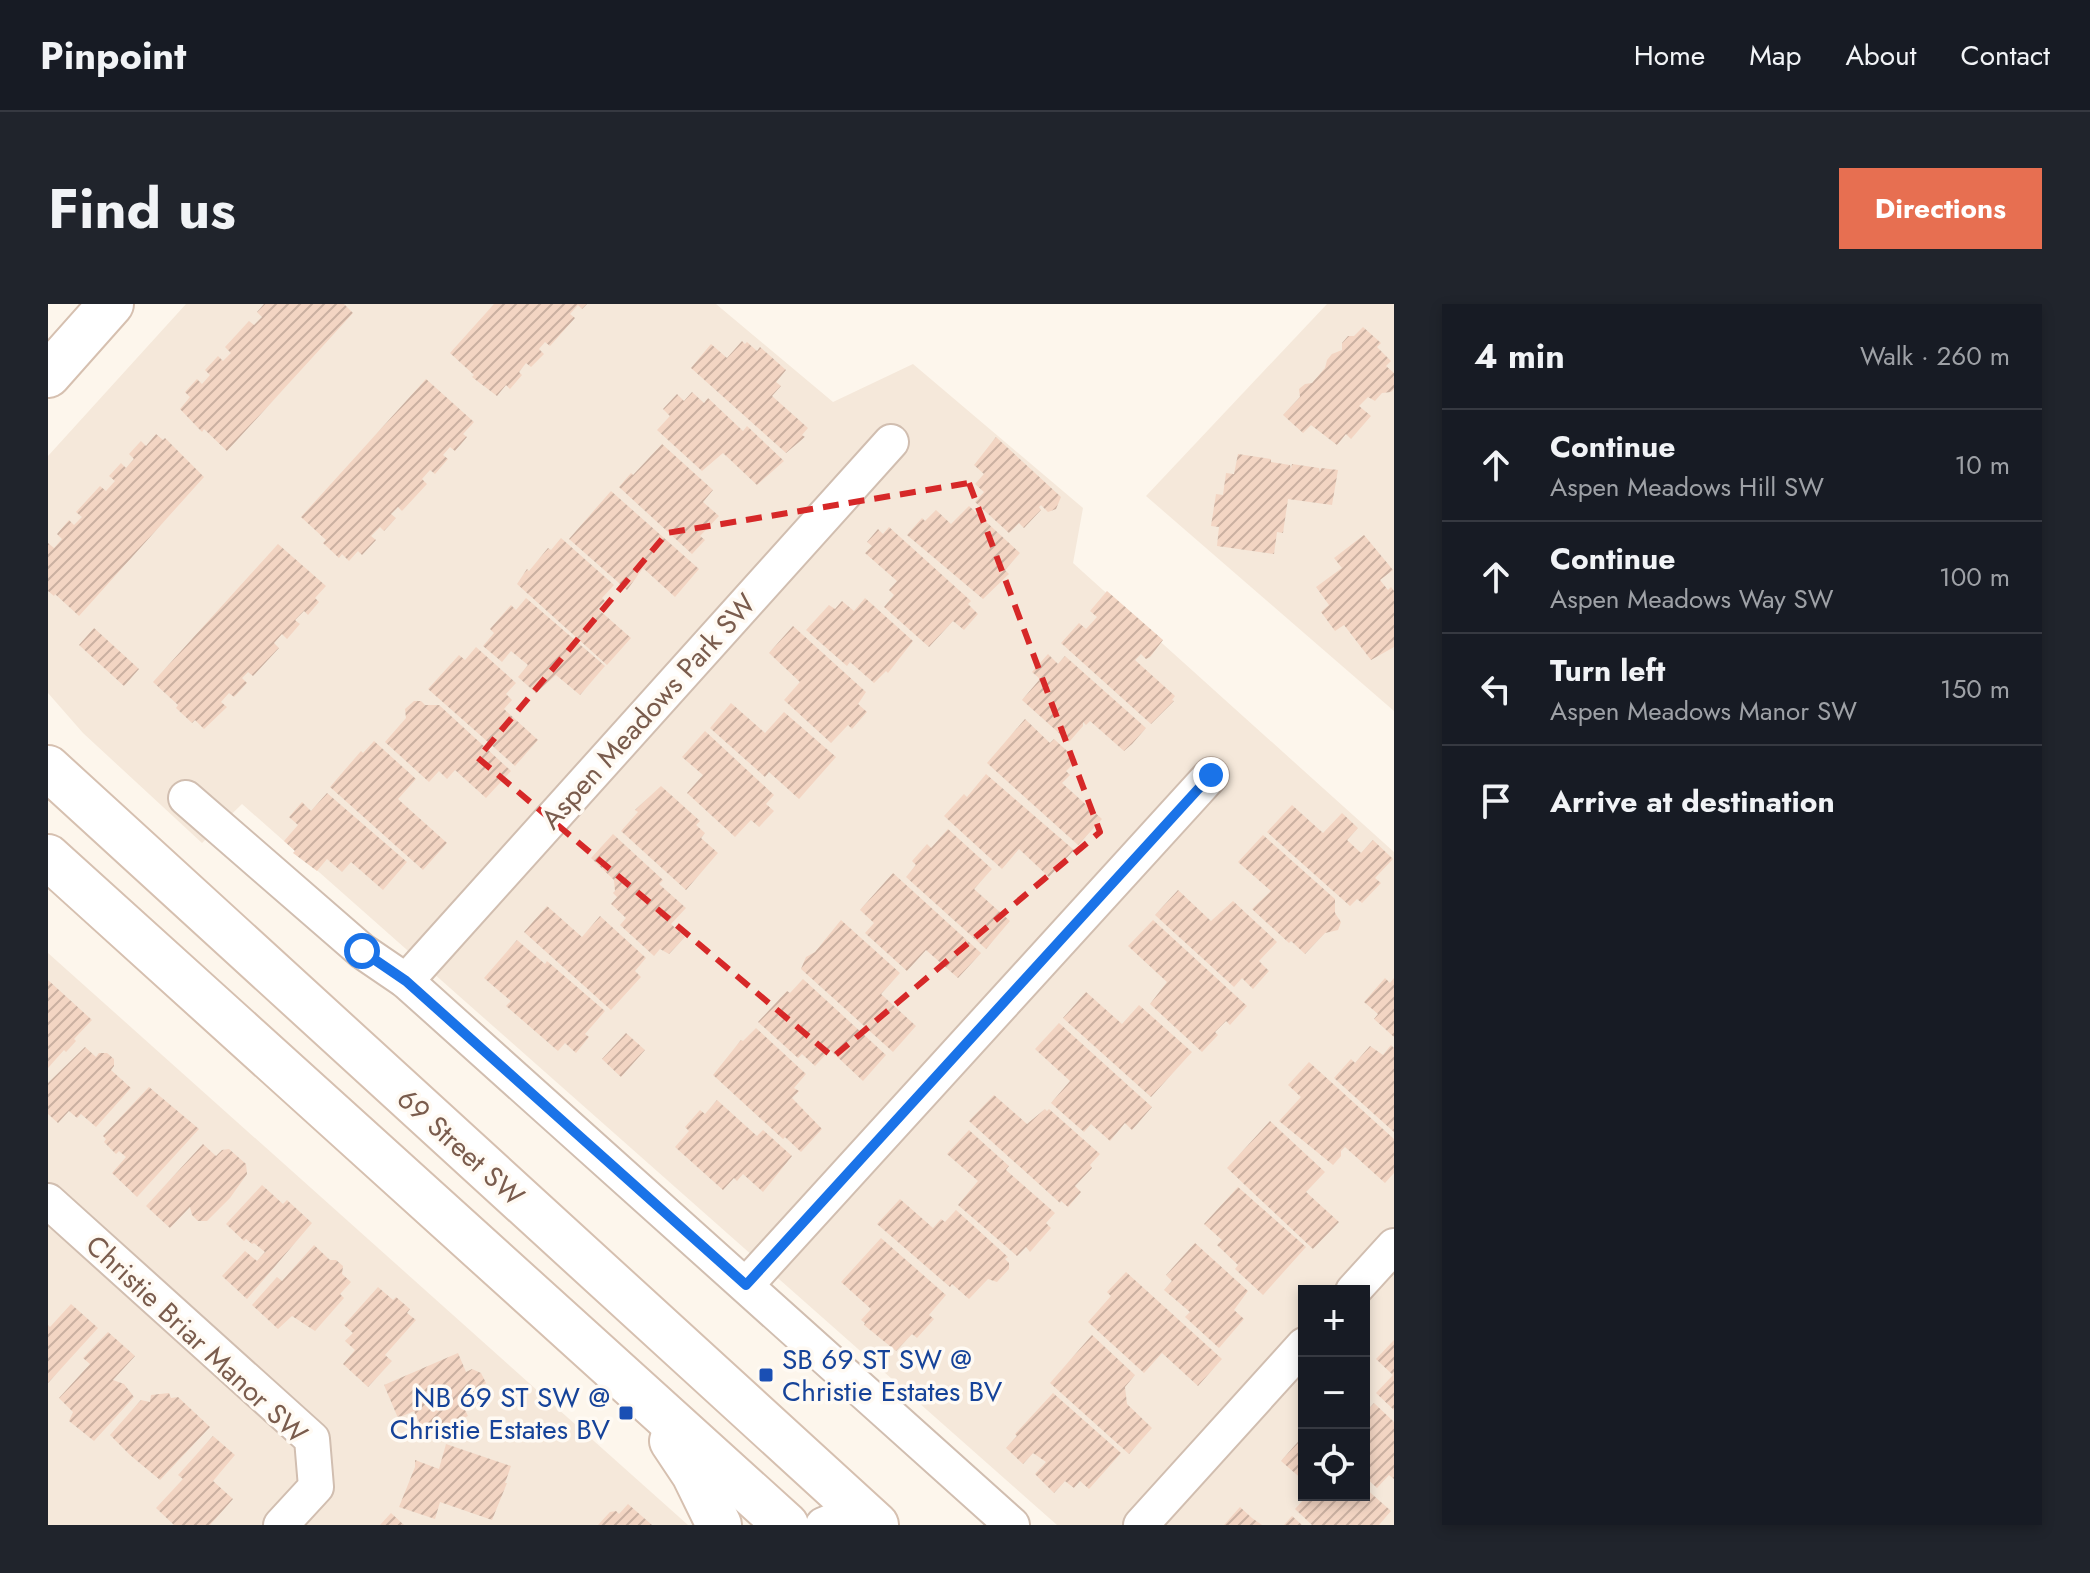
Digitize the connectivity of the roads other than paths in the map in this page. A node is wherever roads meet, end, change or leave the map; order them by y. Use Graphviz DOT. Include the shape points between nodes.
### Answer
graph roads {
  1 [pos="103,311"];
  2 [pos="48,375"];
  3 [pos="891,442"];
  4 [pos="48,768"];
  5 [pos="1211,775"];
  6 [pos="186,798"];
  7 [pos="48,857"];
  8 [pos="406,981"];
  9 [pos="48,1201"];
  10 [pos="1394,1246"];
  11 [pos="746,1285"];
  12 [pos="1358,1285"];
  13 [pos="1298,1352"];
  14 [pos="642,1395"];
  15 [pos="852,1521"];
  16 [pos="281,1525"];
  17 [pos="719,1525"];
  18 [pos="786,1525"];
  19 [pos="1012,1525"];
  20 [pos="1141,1525"];
  1 -- 2 [label="main road"];
  3 -- 8 [label="street, Aspen Meadows Park SW"];
  4 -- 15 [label="main road, 69 Street SW"];
  5 -- 11 [label="street"];
  6 -- 8 [label="street" via="362,951"];
  7 -- 14 [label="main road"];
  8 -- 11 [label="street"];
  9 -- 16 [label="street, Christie Briar Manor SW" via="312,1439 316,1487"];
  10 -- 12 [label="street"];
  11 -- 19 [label="street"];
  13 -- 20 [label="street"];
  14 -- 17 [label="main road" via="694,1474"];
  14 -- 18 [label="main road"];
}
